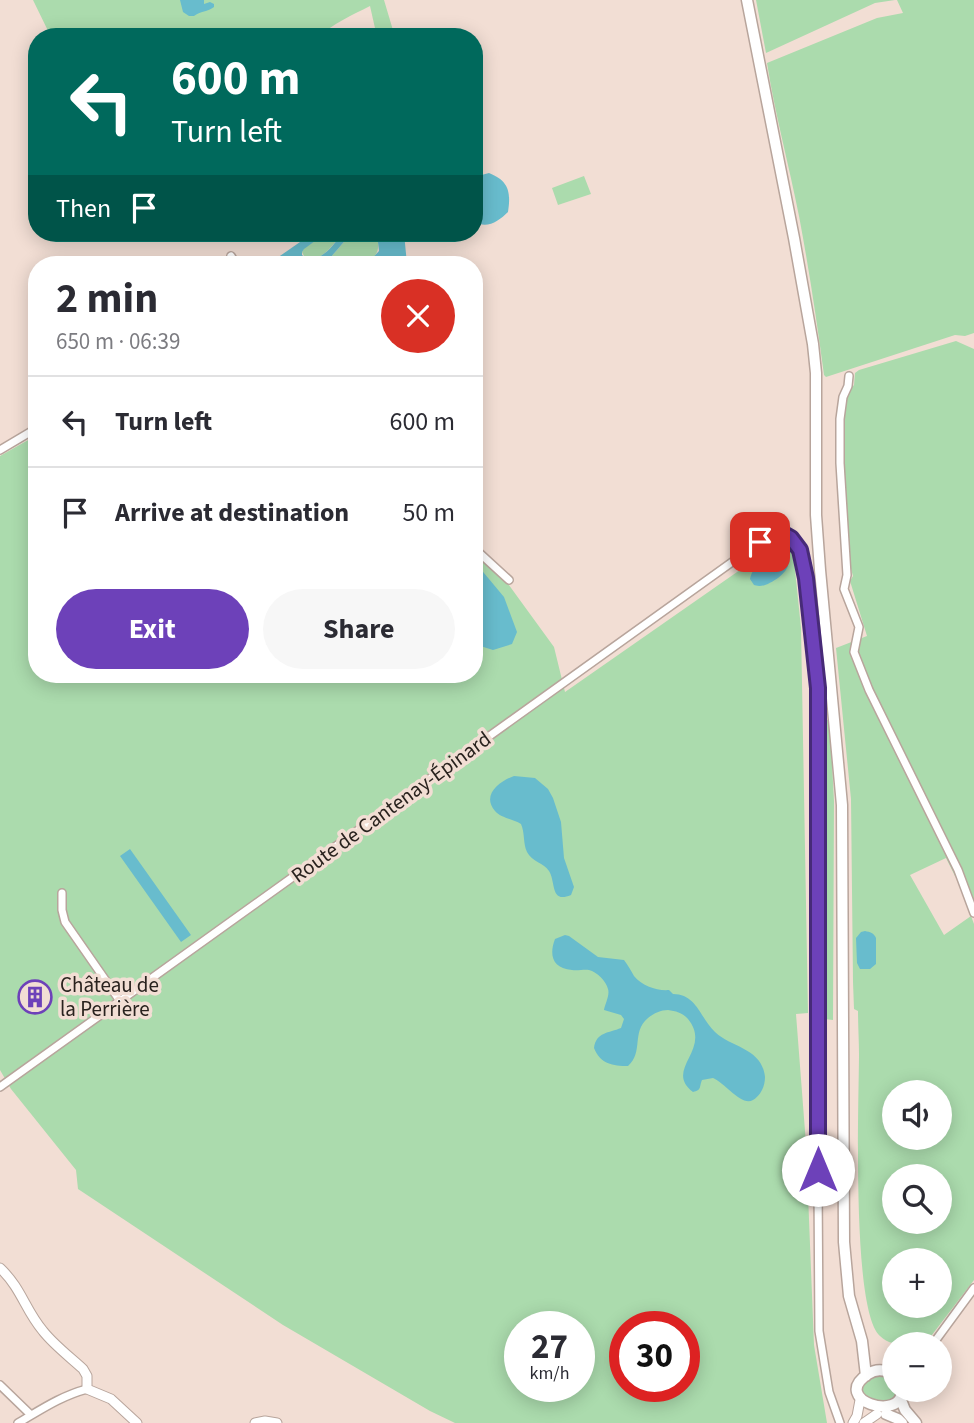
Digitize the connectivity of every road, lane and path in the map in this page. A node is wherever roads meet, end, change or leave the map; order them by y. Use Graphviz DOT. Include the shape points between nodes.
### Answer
graph roads {
  1 [pos="747,0"];
  2 [pos="849,376"];
  3 [pos="28,433"];
  4 [pos="0,450"];
  5 [pos="483,556"];
  6 [pos="509,580"];
  7 [pos="62,893"];
  8 [pos="974,913"];
  9 [pos="120,1001"];
  10 [pos="0,1087"];
  11 [pos="0,1268"];
  12 [pos="974,1288"];
  13 [pos="942,1332"];
  14 [pos="862,1341"];
  15 [pos="882,1364"];
  16 [pos="882,1372"];
  17 [pos="866,1376"];
  18 [pos="0,1385"];
  19 [pos="87,1389"];
  20 [pos="860,1400"];
  21 [pos="898,1402"];
  22 [pos="903,1402"];
  23 [pos="881,1414"];
  24 [pos="31,1415"];
  25 [pos="18,1423"];
  26 [pos="137,1423"];
  27 [pos="255,1423"];
  28 [pos="278,1423"];
  29 [pos="839,1423"];
  30 [pos="853,1423"];
  31 [pos="864,1423"];
  32 [pos="902,1423"];
  33 [pos="916,1423"];
  1 -- 14 [label="main road" via="816,373 817,529 842,805 844,1242 849,1296"];
  2 -- 8 [label="street" via="840,419 840,463 845,589 859,627 854,652"];
  3 -- 4 [label="street"];
  5 -- 6 [label="street"];
  7 -- 9 [label="street" via="65,922"];
  9 -- 10 [label="street, Route de Cantenay-Épinard"];
  9 -- 29 [label="street, Route de Cantenay-Épinard" via="760,542 784,534 791,538 800,550 806,578 818,688 819,1331"];
  11 -- 19 [label="street" via="45,1334 83,1368"];
  12 -- 13 [label="street"];
  14 -- 15 [label="main road"];
  14 -- 17 [label="main road"];
  16 -- 17 [label="main road"];
  17 -- 20 [label="main road" via="859,1387"];
  18 -- 24 [label="street"];
  19 -- 24 [label="street" via="70,1393"];
  19 -- 26 [label="street" via="111,1399"];
  20 -- 23 [label="main road" via="868,1411"];
  20 -- 30 [label="street"];
  21 -- 23 [label="main road" via="895,1409"];
  22 -- 33 [label="main road"];
  23 -- 31 [label="street"];
  23 -- 32 [label="main road"];
  24 -- 25 [label="street"];
  27 -- 28 [label="street"];
}
